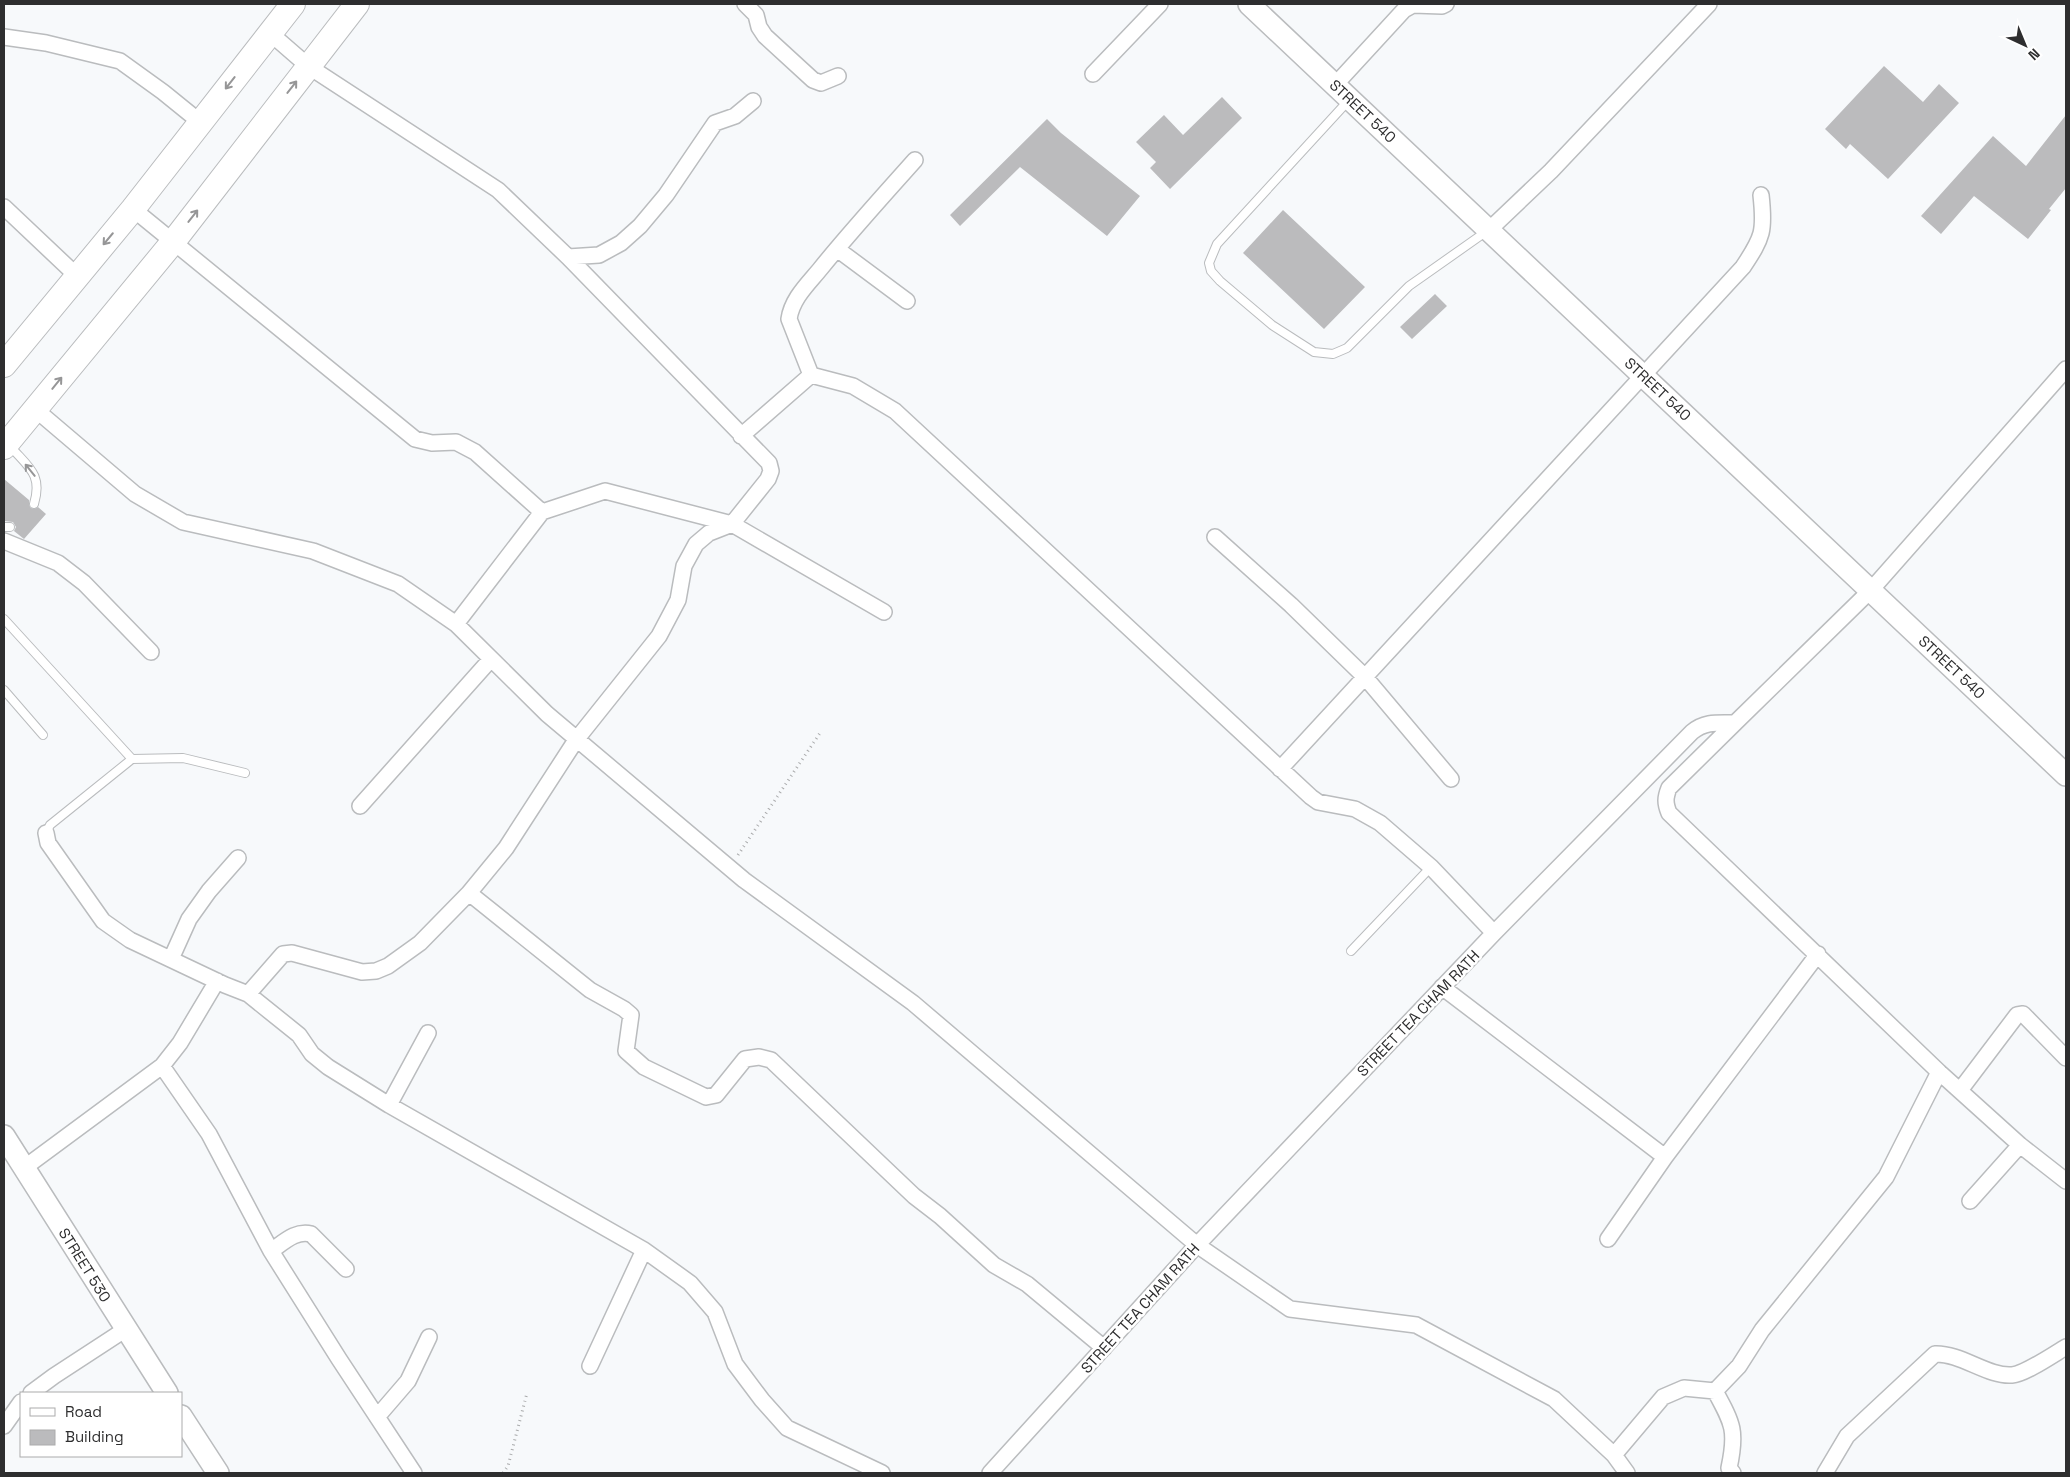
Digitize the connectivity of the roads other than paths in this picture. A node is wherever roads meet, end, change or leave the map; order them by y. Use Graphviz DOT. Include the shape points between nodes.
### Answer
graph roads {
  1 [pos="293,4"];
  2 [pos="357,4"];
  3 [pos="745,4"];
  4 [pos="1160,4"];
  5 [pos="1249,4"];
  6 [pos="1446,4"];
  7 [pos="1709,4"];
  8 [pos="270,34"];
  9 [pos="4,37"];
  10 [pos="308,66"];
  11 [pos="1093,74"];
  12 [pos="838,76"];
  13 [pos="1342,92"];
  14 [pos="754,101"];
  15 [pos="200,122"];
  16 [pos="915,160"];
  17 [pos="1761,195"];
  18 [pos="4,207"];
  19 [pos="133,209"];
  20 [pos="1489,230"];
  21 [pos="173,242"];
  22 [pos="836,249"];
  23 [pos="568,257"];
  24 [pos="77,276"];
  25 [pos="907,301"];
  26 [pos="4,365"];
  27 [pos="2066,369"];
  28 [pos="811,375"];
  29 [pos="1643,375"];
  30 [pos="35,409"];
  31 [pos="741,436"];
  32 [pos="6,445"];
  33 [pos="34,504"];
  34 [pos="542,512"];
  35 [pos="732,524"];
  36 [pos="6,532"];
  37 [pos="1215,537"];
  38 [pos="1871,590"];
  39 [pos="884,612"];
  40 [pos="4,619"];
  41 [pos="456,624"];
  42 [pos="152,652"];
  43 [pos="491,660"];
  44 [pos="1365,677"];
  45 [pos="4,690"];
  46 [pos="1735,723"];
  47 [pos="44,735"];
  48 [pos="576,740"];
  49 [pos="132,759"];
  50 [pos="1280,769"];
  51 [pos="245,773"];
  52 [pos="2066,775"];
  53 [pos="1451,780"];
  54 [pos="360,806"];
  55 [pos="46,833"];
  56 [pos="238,858"];
  57 [pos="1431,867"];
  58 [pos="469,893"];
  59 [pos="1494,933"];
  60 [pos="1351,951"];
  61 [pos="1818,954"];
  62 [pos="171,959"];
  63 [pos="217,981"];
  64 [pos="1442,987"];
  65 [pos="248,994"];
  66 [pos="428,1033"];
  67 [pos="2066,1058"];
  68 [pos="162,1066"];
  69 [pos="1940,1072"];
  70 [pos="1960,1089"];
  71 [pos="389,1105"];
  72 [pos="4,1136"];
  73 [pos="2020,1145"];
  74 [pos="1665,1157"];
  75 [pos="24,1168"];
  76 [pos="2066,1181"];
  77 [pos="1970,1201"];
  78 [pos="1608,1239"];
  79 [pos="1197,1245"];
  80 [pos="644,1250"];
  81 [pos="271,1251"];
  82 [pos="346,1269"];
  83 [pos="126,1329"];
  84 [pos="429,1337"];
  85 [pos="2066,1347"];
  86 [pos="1104,1348"];
  87 [pos="590,1366"];
  88 [pos="1715,1391"];
  89 [pos="33,1392"];
  90 [pos="166,1392"];
  91 [pos="20,1403"];
  92 [pos="377,1417"];
  93 [pos="182,1418"];
  94 [pos="4,1426"];
  95 [pos="1614,1455"];
  96 [pos="218,1473"];
  97 [pos="414,1473"];
  98 [pos="882,1473"];
  99 [pos="990,1473"];
  100 [pos="1627,1473"];
  101 [pos="1733,1473"];
  102 [pos="1825,1473"];
  1 -- 8 [label="main road"];
  2 -- 10 [label="main road"];
  3 -- 12 [label="street" via="756,15 765,36 813,80 821,83"];
  4 -- 11 [label="street"];
  5 -- 13 [label="street, STREET 540"];
  6 -- 13 [label="street" via="1414,4 1404,10"];
  7 -- 20 [label="street" via="1551,171"];
  8 -- 10 [label="street"];
  8 -- 15 [label="main road, one-way"];
  9 -- 15 [label="street" via="46,43 120,61"];
  21 -- 10 [label="main road, one-way"];
  10 -- 23 [label="street" via="498,190"];
  13 -- 20 [label="street, STREET 540"];
  13 -- 20 [label="lane" via="1217,244 1209,263 1220,281 1272,325 1314,352 1333,354 1347,348 1409,286"];
  14 -- 23 [label="street" via="735,116 715,123 666,195 621,243 599,255"];
  15 -- 19 [label="main road"];
  16 -- 22 [label="street"];
  17 -- 29 [label="street" via="1764,223 1758,244 1744,267"];
  18 -- 24 [label="street"];
  19 -- 21 [label="street"];
  19 -- 24 [label="main road, one-way"];
  20 -- 29 [label="street, STREET 540"];
  30 -- 21 [label="main road, one-way"];
  21 -- 34 [label="street" via="415,439 432,443 456,442 475,452"];
  22 -- 25 [label="street"];
  22 -- 28 [label="street" via="790,310 789,319"];
  23 -- 31 [label="street"];
  24 -- 26 [label="main road"];
  27 -- 38 [label="street"];
  28 -- 31 [label="street"];
  28 -- 50 [label="street" via="853,386 895,412"];
  29 -- 38 [label="street, STREET 540"];
  29 -- 44 [label="street"];
  30 -- 32 [label="main road"];
  30 -- 41 [label="street" via="135,494 183,522 313,551 398,584"];
  31 -- 35 [label="street" via="769,463 771,471"];
  33 -- 32 [label="lane, one-way" via="36,476"];
  34 -- 35 [label="street" via="605,491"];
  34 -- 41 [label="street"];
  35 -- 39 [label="street"];
  35 -- 48 [label="street" via="709,533 696,544 684,566 678,600 659,636"];
  36 -- 42 [label="street" via="58,563 84,583"];
  37 -- 44 [label="street"];
  38 -- 46 [label="street"];
  38 -- 52 [label="street, STREET 540"];
  40 -- 49 [label="lane"];
  41 -- 43 [label="street"];
  43 -- 48 [label="street"];
  43 -- 54 [label="street"];
  44 -- 50 [label="street"];
  44 -- 53 [label="street"];
  45 -- 47 [label="lane"];
  46 -- 59 [label="street, STREET TEA CHAM RATH" via="1710,722 1692,732"];
  46 -- 61 [label="street" via="1669,788 1665,804 1669,813"];
  48 -- 58 [label="street" via="506,848"];
  48 -- 79 [label="street" via="730,868 913,1003"];
  49 -- 51 [label="lane" via="184,758"];
  49 -- 55 [label="lane" via="50,825"];
  50 -- 57 [label="street" via="1318,802 1355,809 1380,822"];
  55 -- 62 [label="street" via="48,843 103,921 130,940"];
  56 -- 62 [label="street" via="189,919"];
  57 -- 59 [label="street"];
  57 -- 60 [label="lane"];
  58 -- 65 [label="street" via="420,943 388,966 362,972 292,953 283,954"];
  58 -- 86 [label="street" via="590,990 624,1008 631,1015 626,1051 644,1067 706,1097 716,1095 744,1059 759,1057 771,1060 914,1196 994,1265 1027,1284"];
  59 -- 64 [label="street, STREET TEA CHAM RATH"];
  61 -- 69 [label="street"];
  61 -- 74 [label="street"];
  62 -- 63 [label="street"];
  63 -- 65 [label="street"];
  63 -- 68 [label="street" via="180,1043"];
  64 -- 74 [label="street"];
  64 -- 79 [label="street, STREET TEA CHAM RATH"];
  65 -- 71 [label="street" via="299,1035 318,1059"];
  66 -- 71 [label="street"];
  67 -- 70 [label="street" via="2023,1014 2017,1015"];
  68 -- 75 [label="street"];
  68 -- 81 [label="street" via="209,1134"];
  69 -- 70 [label="street"];
  69 -- 88 [label="street" via="1886,1177 1762,1330 1739,1366"];
  70 -- 73 [label="street"];
  71 -- 80 [label="street"];
  72 -- 75 [label="street, STREET 530"];
  73 -- 76 [label="street"];
  73 -- 77 [label="street"];
  74 -- 78 [label="street"];
  75 -- 83 [label="street, STREET 530"];
  79 -- 86 [label="street, STREET TEA CHAM RATH"];
  79 -- 95 [label="street" via="1290,1309 1416,1325 1554,1398"];
  80 -- 87 [label="street"];
  80 -- 98 [label="street" via="690,1283 715,1312 735,1364 788,1428"];
  81 -- 82 [label="street" via="304,1232 311,1234"];
  81 -- 92 [label="street"];
  83 -- 89 [label="street"];
  83 -- 90 [label="street, STREET 530"];
  84 -- 92 [label="street" via="408,1380"];
  85 -- 102 [label="street" via="2014,1375 2003,1375 1945,1354 1934,1354 1847,1436"];
  86 -- 99 [label="street, STREET TEA CHAM RATH"];
  88 -- 95 [label="street" via="1684,1388 1663,1398"];
  88 -- 101 [label="street" via="1732,1423 1734,1447 1729,1468"];
  91 -- 94 [label="street"];
  92 -- 97 [label="street"];
  93 -- 96 [label="street"];
  95 -- 100 [label="street"];
}
